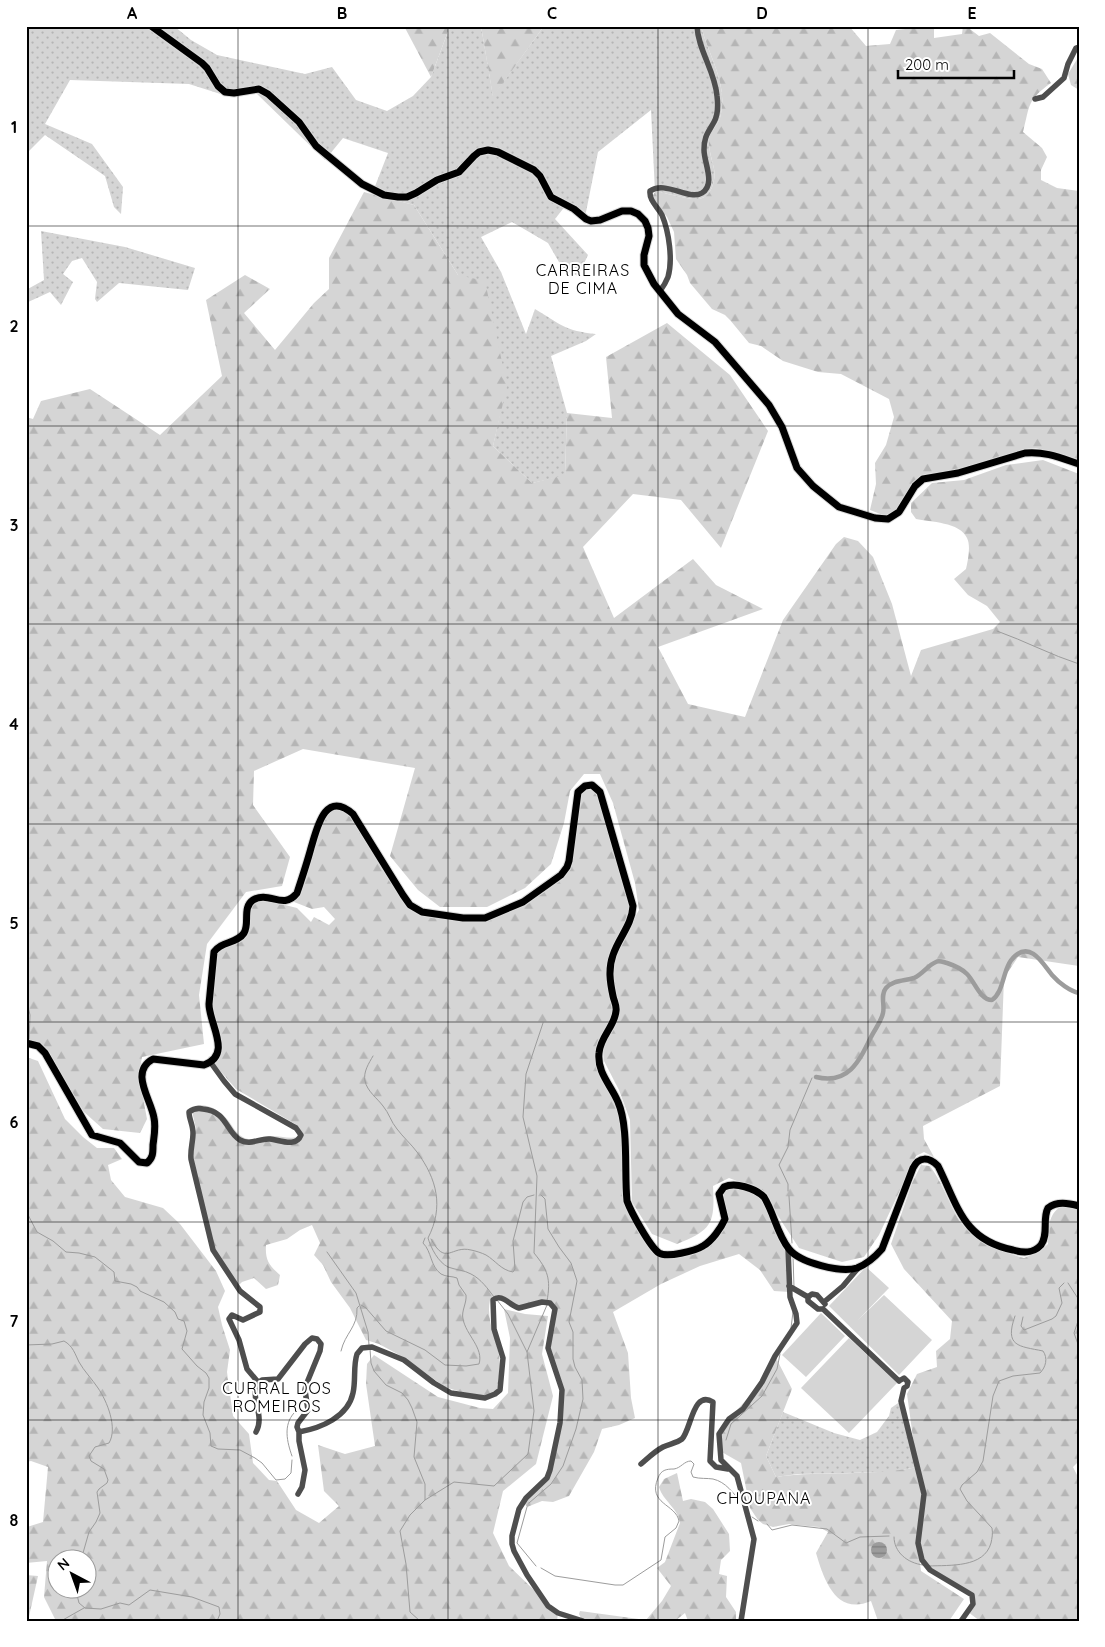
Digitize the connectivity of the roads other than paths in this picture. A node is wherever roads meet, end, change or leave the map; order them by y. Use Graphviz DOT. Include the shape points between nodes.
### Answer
graph roads {
  1 [pos="151,26"];
  2 [pos="696,26"];
  3 [pos="1079,47"];
  4 [pos="1035,99"];
  5 [pos="660,291"];
  6 [pos="1079,464"];
  7 [pos="26,1043"];
  8 [pos="210,1063"];
  9 [pos="1079,1206"];
  10 [pos="788,1248"];
  11 [pos="859,1267"];
  12 [pos="789,1286"];
  13 [pos="808,1297"];
  14 [pos="824,1302"];
  15 [pos="823,1309"];
  16 [pos="258,1382"];
  17 [pos="256,1432"];
  18 [pos="299,1432"];
  19 [pos="641,1464"];
  20 [pos="728,1468"];
  21 [pos="298,1494"];
  22 [pos="583,1621"];
  23 [pos="741,1621"];
  24 [pos="961,1621"];
  1 -- 5 [label="main road" via="202,63 226,92 259,89 268,94 299,122 316,146 362,184 384,195 407,197 459,172 479,152 488,150 534,170 551,197 586,219 595,221 622,211 635,212 648,228 644,265"];
  2 -- 5 [label="street" via="714,77 717,96 714,122 704,141 709,180 703,193 697,195 662,188 650,191 666,227 669,256 668,276"];
  3 -- 4 [label="street" via="1064,78"];
  5 -- 6 [label="main road" via="678,314 710,337 727,356 774,413 796,468 839,507 888,519 900,512 923,479 958,474 1034,452 1052,454"];
  7 -- 8 [label="main road" via="38,1046 44,1053 92,1135 120,1143 141,1163 152,1158 155,1120 142,1080 142,1068 153,1059"];
  8 -- 10 [label="main road" via="219,1049 208,1011 215,950 243,935 248,906 254,899 265,897 286,901 293,898 322,816 330,808 344,807 353,814 403,895 416,910 478,919 523,902 565,872 570,861 578,792 592,785 600,792 633,906 631,921 613,954 610,980 617,1010 600,1044 598,1059 606,1084 615,1094 622,1114 630,1210 657,1252 670,1255 704,1246 724,1222 719,1194 724,1187 732,1185 752,1189 764,1197"];
  8 -- 16 [label="street" via="235,1094 296,1128 301,1135 295,1142 270,1139 248,1143 236,1137 226,1122 211,1110 194,1108 188,1115 193,1132 191,1159 210,1242 238,1289 260,1307 260,1312 243,1320 232,1315 230,1319 247,1369"];
  9 -- 11 [label="main road" via="1051,1205 1045,1217 1044,1237 1033,1251 1004,1248 974,1232 960,1213 938,1166 930,1159 922,1159 913,1168 882,1249"];
  10 -- 11 [label="main road" via="799,1258 810,1262 846,1269"];
  10 -- 12 [label="street"];
  11 -- 14 [label="street"];
  12 -- 13 [label="street"];
  12 -- 20 [label="street" via="797,1323 753,1396 729,1419 720,1434 722,1460"];
  13 -- 14 [label="street" via="815,1294"];
  13 -- 15 [label="street" via="818,1310"];
  14 -- 15 [label="street"];
  15 -- 24 [label="street" via="899,1380 899,1387 904,1388 901,1401 924,1494 919,1551 927,1568 972,1595 974,1604"];
  16 -- 17 [label="street" via="255,1390 260,1423"];
  16 -- 18 [label="street" via="278,1379 305,1344 312,1338 320,1342 321,1348 306,1385 307,1412 298,1423"];
  18 -- 21 [label="street" via="304,1470"];
  18 -- 22 [label="street" via="329,1422 344,1411 354,1392 357,1354 369,1347 404,1360 451,1393 490,1397 500,1390 503,1368 494,1329 494,1299 501,1297 518,1308 550,1303 555,1309 548,1348 562,1390 560,1423 547,1478 519,1509 512,1544 527,1575 548,1606"];
  19 -- 20 [label="street" via="666,1445 681,1440 698,1403 708,1400 714,1406 710,1461 716,1467"];
  20 -- 23 [label="street" via="737,1476 754,1539"];
}
